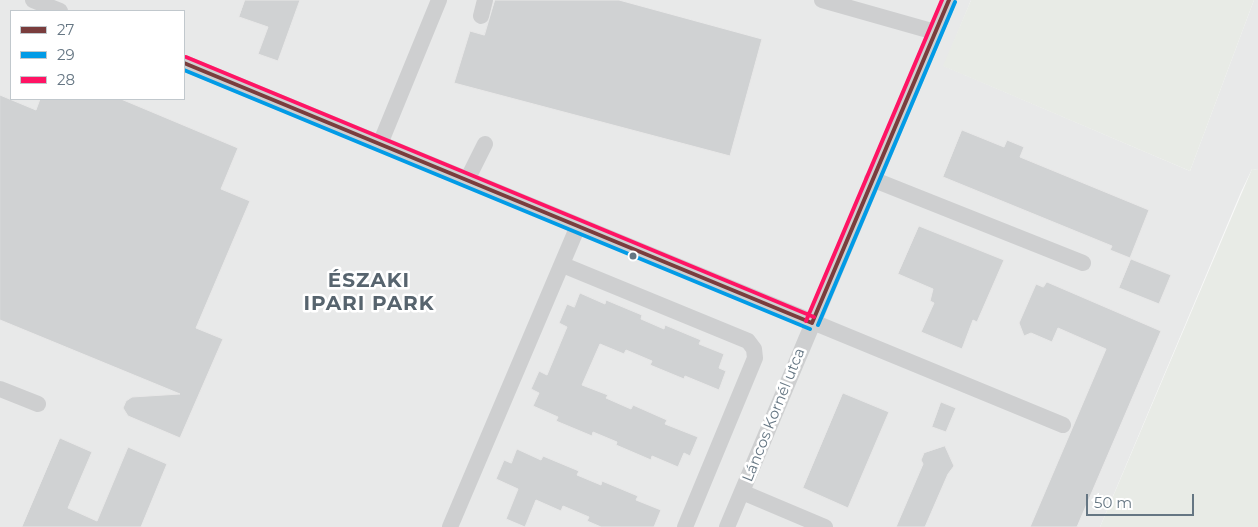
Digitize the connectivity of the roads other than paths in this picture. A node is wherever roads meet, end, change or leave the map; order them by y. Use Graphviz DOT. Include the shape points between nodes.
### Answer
graph roads {
  1 [pos="33,0"];
  2 [pos="439,0"];
  3 [pos="822,0"];
  4 [pos="949,0"];
  5 [pos="58,10"];
  6 [pos="935,32"];
  7 [pos="185,63"];
  8 [pos="380,144"];
  9 [pos="485,144"];
  10 [pos="467,180"];
  11 [pos="872,180"];
  12 [pos="578,226"];
  13 [pos="1083,263"];
  14 [pos="563,265"];
  15 [pos="812,323"];
  16 [pos="0,389"];
  17 [pos="38,404"];
  18 [pos="1063,425"];
  19 [pos="742,492"];
  20 [pos="450,527"];
  21 [pos="685,527"];
  22 [pos="727,527"];
  23 [pos="825,527"];
  1 -- 5 [label="street"];
  2 -- 8 [label="street"];
  3 -- 6 [label="street"];
  4 -- 6 [label="street, Láncos Kornél utca"];
  6 -- 11 [label="street, Láncos Kornél utca"];
  7 -- 8 [label="street"];
  8 -- 10 [label="street"];
  9 -- 10 [label="street"];
  10 -- 12 [label="street"];
  11 -- 13 [label="street"];
  11 -- 15 [label="street, Láncos Kornél utca"];
  12 -- 14 [label="street"];
  12 -- 15 [label="street"];
  14 -- 20 [label="street"];
  14 -- 21 [label="street" via="748,341 754,349 755,358"];
  15 -- 18 [label="street"];
  15 -- 19 [label="street, Láncos Kornél utca"];
  16 -- 17 [label="street"];
  19 -- 22 [label="street, Láncos Kornél utca"];
  19 -- 23 [label="street"];
}
